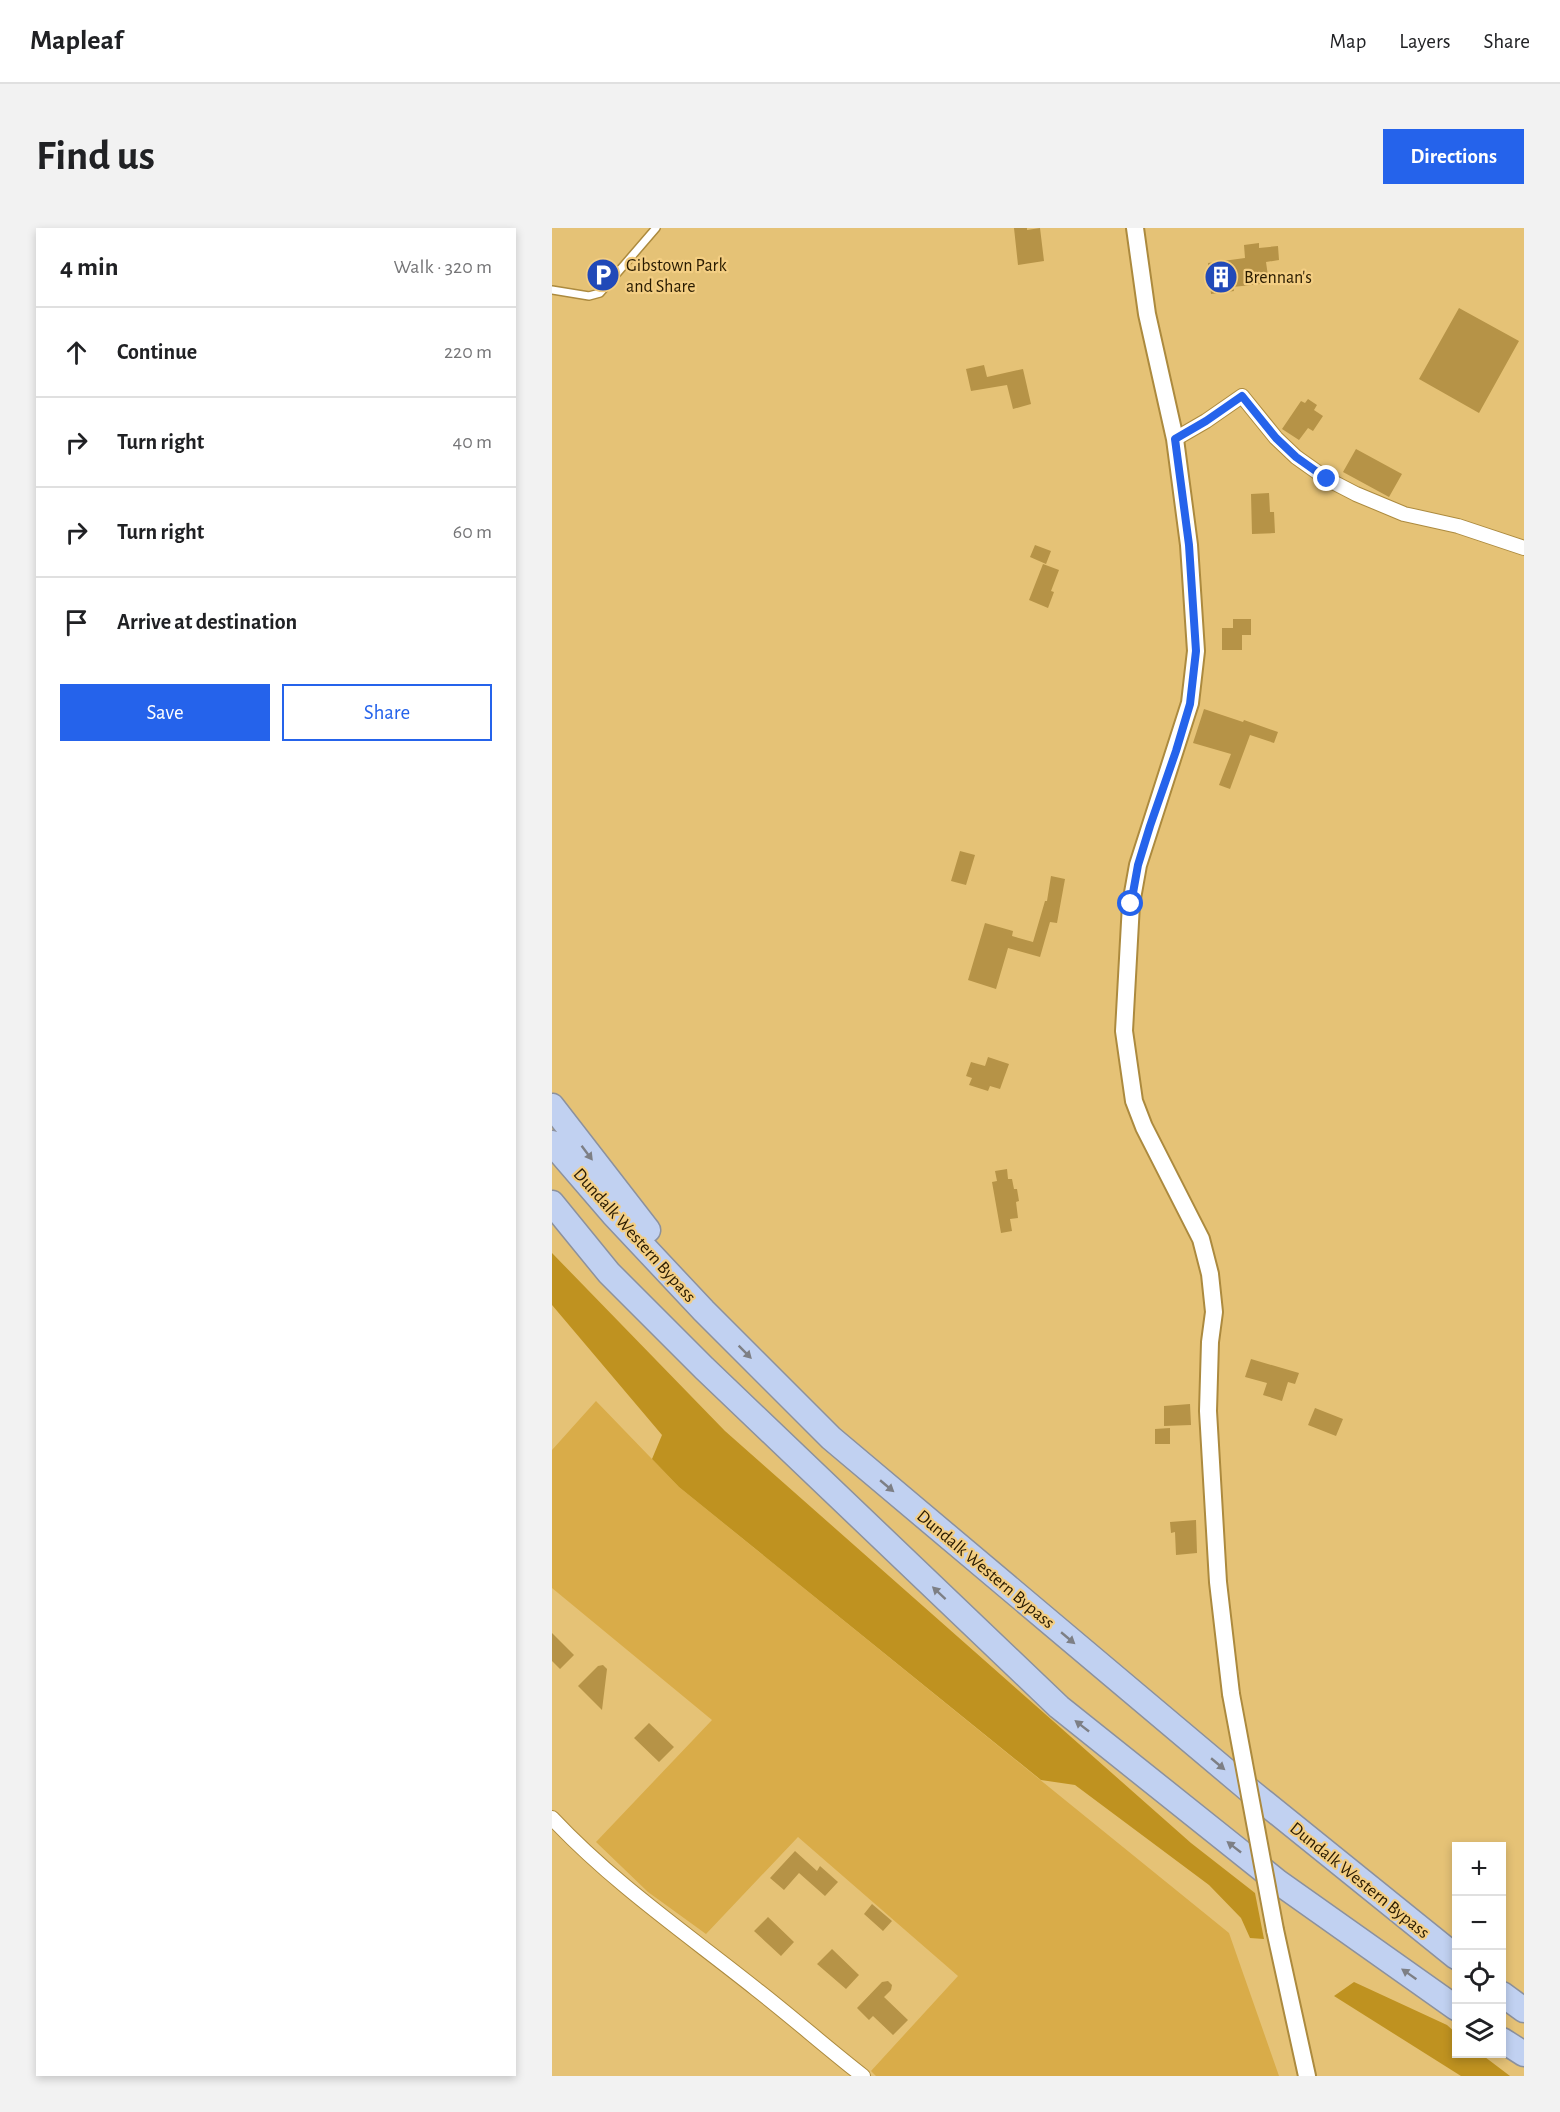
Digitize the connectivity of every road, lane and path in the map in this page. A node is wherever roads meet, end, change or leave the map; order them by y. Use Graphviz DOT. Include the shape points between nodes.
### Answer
graph roads {
  1 [pos="656,228"];
  2 [pos="1135,228"];
  3 [pos="552,290"];
  4 [pos="1175,439"];
  5 [pos="1524,548"];
  6 [pos="552,1106"];
  7 [pos="552,1143"];
  8 [pos="552,1203"];
  9 [pos="552,1217"];
  10 [pos="609,1272"];
  11 [pos="704,1311"];
  12 [pos="552,1818"];
  13 [pos="1452,1954"];
  14 [pos="1506,1997"];
  15 [pos="1452,2005"];
  16 [pos="1524,2010"];
  17 [pos="1506,2043"];
  18 [pos="1524,2054"];
  19 [pos="863,2076"];
  20 [pos="1307,2076"];
  1 -- 3 [label="lane" via="600,293 589,296"];
  2 -- 4 [label="street" via="1147,314"];
  4 -- 5 [label="street" via="1242,396 1276,438 1327,479 1404,514 1458,526"];
  4 -- 20 [label="street, bridge" via="1189,545 1196,651 1190,704 1138,865 1131,904 1124,1031 1140,1119 1201,1239 1210,1274 1214,1312 1208,1411 1218,1581 1231,1694"];
  6 -- 11 [label="highway, one-way" via="674,1262"];
  7 -- 11 [label="highway, Dundalk Western Bypass"];
  8 -- 10 [label="highway"];
  9 -- 10 [label="highway"];
  15 -- 10 [label="highway, one-way" via="1278,1882 1059,1707 801,1463"];
  11 -- 13 [label="highway, Dundalk Western Bypass, one-way" via="831,1438 1249,1790"];
  12 -- 19 [label="street" via="645,1902"];
  14 -- 16 [label="highway"];
  17 -- 18 [label="highway"];
}
